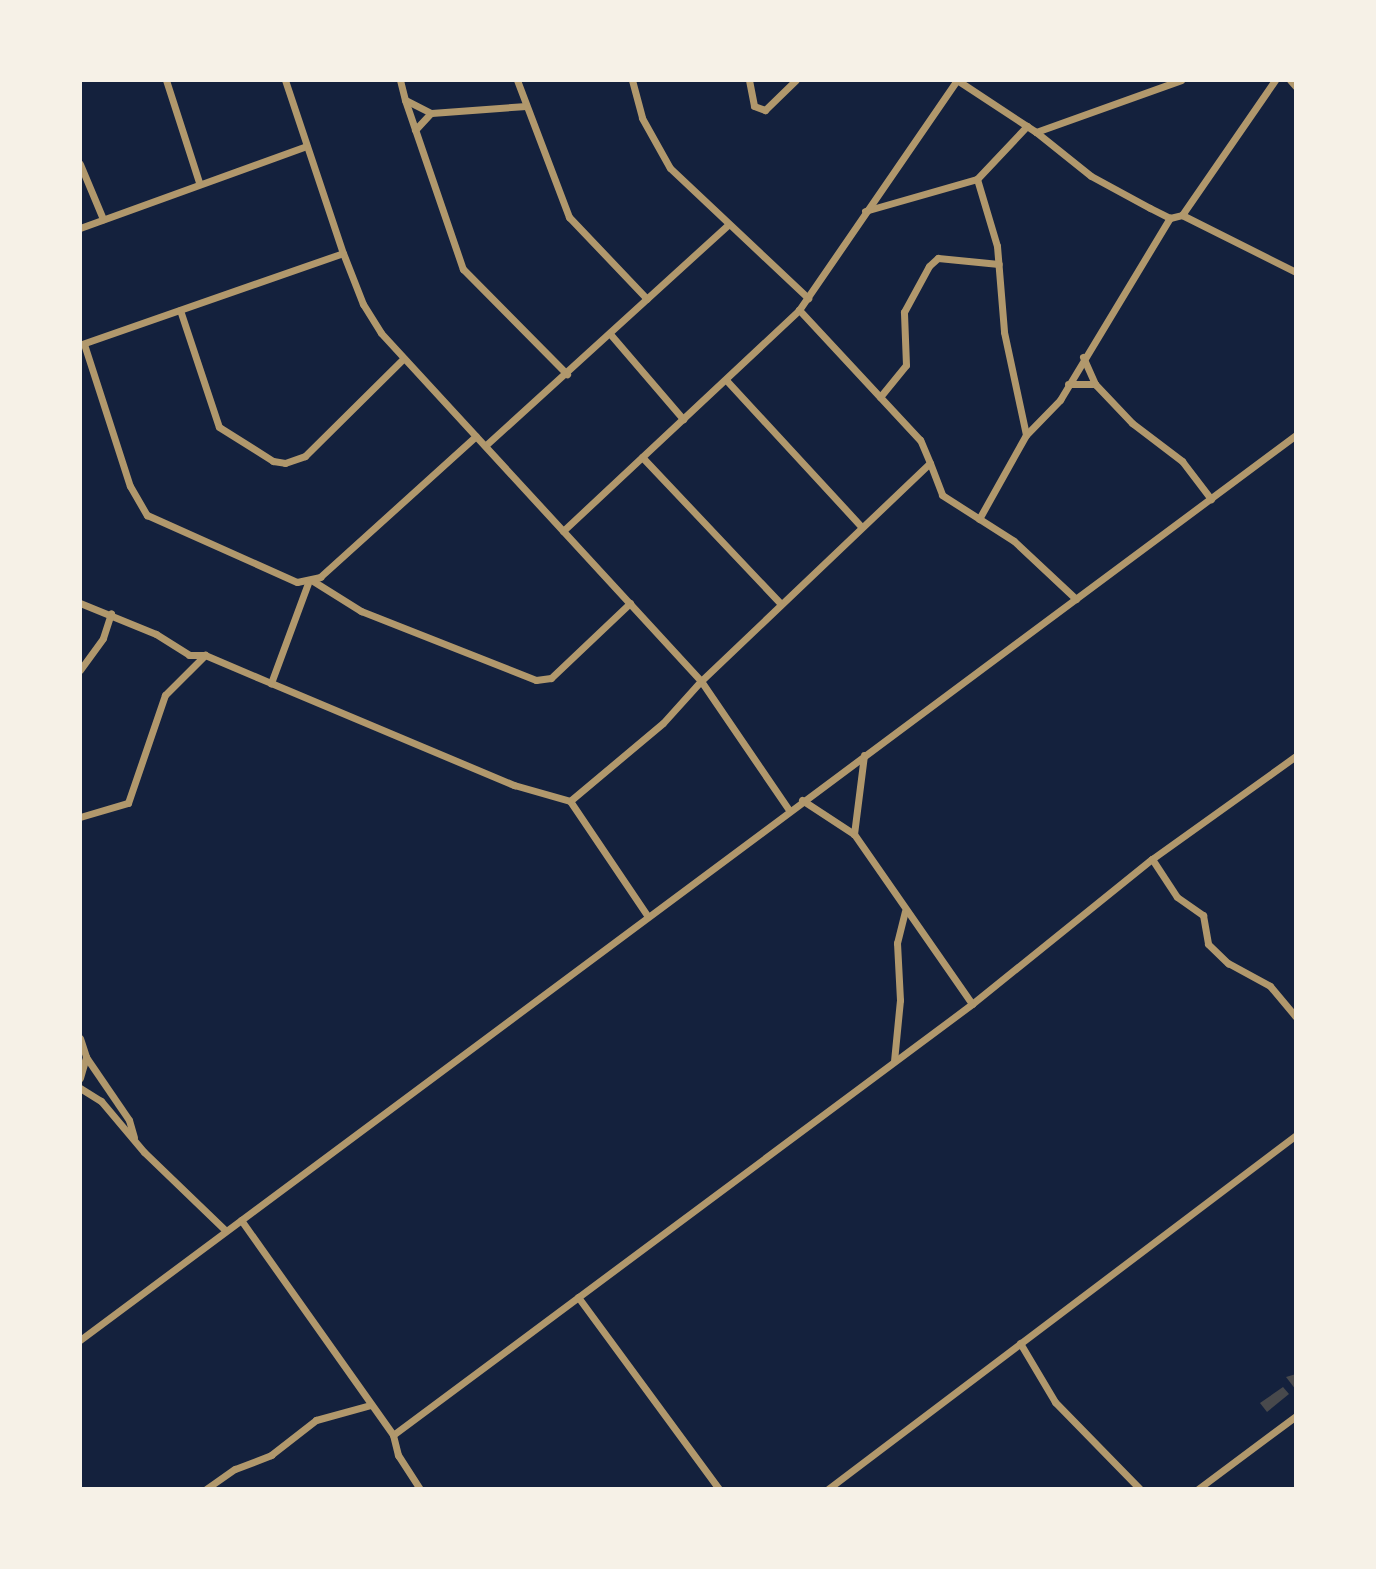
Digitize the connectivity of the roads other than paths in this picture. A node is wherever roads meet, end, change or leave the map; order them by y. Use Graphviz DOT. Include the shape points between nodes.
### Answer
graph roads {
  1 [pos="166,80"];
  2 [pos="285,80"];
  3 [pos="400,80"];
  4 [pos="517,80"];
  5 [pos="632,80"];
  6 [pos="749,80"];
  7 [pos="796,80"];
  8 [pos="957,80"];
  9 [pos="1181,80"];
  10 [pos="1290,80"];
  11 [pos="1271,81"];
  12 [pos="1296,87"];
  13 [pos="405,100"];
  14 [pos="526,106"];
  15 [pos="431,113"];
  16 [pos="1027,126"];
  17 [pos="415,130"];
  18 [pos="1036,132"];
  19 [pos="307,146"];
  20 [pos="80,164"];
  21 [pos="977,179"];
  22 [pos="199,182"];
  23 [pos="864,212"];
  24 [pos="1182,215"];
  25 [pos="1170,218"];
  26 [pos="103,219"];
  27 [pos="727,226"];
  28 [pos="80,228"];
  29 [pos="343,253"];
  30 [pos="999,264"];
  31 [pos="1296,272"];
  32 [pos="808,298"];
  33 [pos="647,299"];
  34 [pos="180,310"];
  35 [pos="799,310"];
  36 [pos="611,335"];
  37 [pos="82,344"];
  38 [pos="1083,357"];
  39 [pos="402,360"];
  40 [pos="567,374"];
  41 [pos="727,381"];
  42 [pos="1068,384"];
  43 [pos="1095,384"];
  44 [pos="880,397"];
  45 [pos="683,419"];
  46 [pos="1026,435"];
  47 [pos="1296,435"];
  48 [pos="476,436"];
  49 [pos="486,445"];
  50 [pos="642,457"];
  51 [pos="930,463"];
  52 [pos="912,484"];
  53 [pos="934,484"];
  54 [pos="1211,499"];
  55 [pos="979,519"];
  56 [pos="861,526"];
  57 [pos="563,531"];
  58 [pos="310,582"];
  59 [pos="1076,599"];
  60 [pos="80,603"];
  61 [pos="630,603"];
  62 [pos="781,604"];
  63 [pos="111,613"];
  64 [pos="205,655"];
  65 [pos="80,670"];
  66 [pos="701,681"];
  67 [pos="271,683"];
  68 [pos="864,755"];
  69 [pos="1296,756"];
  70 [pos="802,800"];
  71 [pos="570,801"];
  72 [pos="789,810"];
  73 [pos="80,817"];
  74 [pos="854,834"];
  75 [pos="1152,859"];
  76 [pos="905,911"];
  77 [pos="647,915"];
  78 [pos="972,1004"];
  79 [pos="1296,1017"];
  80 [pos="80,1038"];
  81 [pos="86,1057"];
  82 [pos="894,1061"];
  83 [pos="80,1078"];
  84 [pos="80,1088"];
  85 [pos="1296,1135"];
  86 [pos="136,1141"];
  87 [pos="241,1220"];
  88 [pos="224,1229"];
  89 [pos="578,1297"];
  90 [pos="80,1340"];
  91 [pos="1020,1343"];
  92 [pos="371,1405"];
  93 [pos="1296,1416"];
  94 [pos="393,1435"];
  95 [pos="206,1489"];
  96 [pos="420,1489"];
  97 [pos="719,1489"];
  98 [pos="828,1489"];
  99 [pos="1140,1489"];
  100 [pos="1198,1489"];
  1 -- 22 [label="street"];
  2 -- 19 [label="street"];
  3 -- 13 [label="street"];
  4 -- 14 [label="street"];
  5 -- 27 [label="street" via="655,146"];
  6 -- 7 [label="street" via="754,106 765,110"];
  8 -- 16 [label="street"];
  8 -- 23 [label="street"];
  9 -- 18 [label="street"];
  10 -- 12 [label="street"];
  11 -- 24 [label="street"];
  13 -- 15 [label="street"];
  13 -- 17 [label="street"];
  14 -- 15 [label="street"];
  14 -- 33 [label="street" via="569,217"];
  15 -- 17 [label="street"];
  16 -- 18 [label="street"];
  16 -- 21 [label="street"];
  17 -- 40 [label="street" via="463,269"];
  18 -- 25 [label="street" via="1091,176"];
  19 -- 22 [label="street"];
  19 -- 29 [label="street"];
  20 -- 26 [label="street"];
  21 -- 23 [label="street"];
  21 -- 30 [label="street"];
  22 -- 26 [label="street"];
  23 -- 32 [label="street"];
  24 -- 25 [label="street"];
  24 -- 31 [label="street"];
  25 -- 38 [label="street"];
  26 -- 28 [label="street"];
  27 -- 32 [label="street"];
  27 -- 33 [label="street"];
  29 -- 34 [label="street"];
  29 -- 39 [label="street" via="363,304"];
  30 -- 44 [label="street" via="938,258 929,266 904,312 906,365"];
  30 -- 46 [label="street" via="1006,346"];
  32 -- 35 [label="street"];
  33 -- 36 [label="street"];
  34 -- 37 [label="street"];
  34 -- 39 [label="street" via="219,427 273,461 305,456"];
  35 -- 41 [label="street"];
  35 -- 44 [label="street"];
  36 -- 40 [label="street"];
  36 -- 45 [label="street"];
  37 -- 58 [label="street" via="130,486 147,515"];
  38 -- 42 [label="street"];
  38 -- 43 [label="street"];
  39 -- 48 [label="street"];
  40 -- 49 [label="street"];
  41 -- 45 [label="street"];
  41 -- 56 [label="street"];
  42 -- 43 [label="street"];
  42 -- 46 [label="street"];
  43 -- 54 [label="street" via="1132,423 1182,461"];
  44 -- 51 [label="street" via="920,440"];
  45 -- 50 [label="street"];
  46 -- 55 [label="street"];
  47 -- 54 [label="street"];
  48 -- 49 [label="street"];
  48 -- 58 [label="street"];
  49 -- 57 [label="street"];
  50 -- 57 [label="street"];
  50 -- 62 [label="street"];
  51 -- 52 [label="street"];
  51 -- 53 [label="street"];
  52 -- 53 [label="street"];
  52 -- 56 [label="street"];
  53 -- 55 [label="street" via="958,509"];
  54 -- 59 [label="street"];
  55 -- 59 [label="street" via="1014,541"];
  56 -- 62 [label="street"];
  57 -- 61 [label="street"];
  58 -- 61 [label="street" via="361,611 536,680 551,678"];
  58 -- 67 [label="street"];
  59 -- 68 [label="street"];
  60 -- 63 [label="street"];
  61 -- 66 [label="street"];
  62 -- 66 [label="street"];
  63 -- 64 [label="street" via="189,655"];
  63 -- 65 [label="street" via="103,638"];
  64 -- 67 [label="street"];
  64 -- 73 [label="street" via="165,695 128,803"];
  66 -- 71 [label="street" via="663,723"];
  66 -- 72 [label="street"];
  67 -- 71 [label="street" via="514,785"];
  68 -- 70 [label="street"];
  68 -- 74 [label="street"];
  69 -- 75 [label="street"];
  70 -- 72 [label="street"];
  70 -- 74 [label="street"];
  71 -- 77 [label="street"];
  72 -- 77 [label="street"];
  74 -- 76 [label="street"];
  75 -- 78 [label="street"];
  75 -- 79 [label="street" via="1177,897 1203,915 1208,944 1228,963 1270,986"];
  76 -- 78 [label="street"];
  76 -- 82 [label="street" via="897,943 900,1000"];
  77 -- 87 [label="street"];
  78 -- 82 [label="street"];
  80 -- 81 [label="street"];
  81 -- 83 [label="street"];
  81 -- 86 [label="street" via="129,1120"];
  82 -- 89 [label="street"];
  84 -- 86 [label="street" via="101,1101"];
  85 -- 91 [label="street"];
  86 -- 88 [label="street"];
  87 -- 88 [label="street"];
  87 -- 92 [label="street"];
  88 -- 90 [label="street"];
  89 -- 94 [label="street"];
  89 -- 97 [label="street"];
  91 -- 98 [label="street"];
  91 -- 99 [label="street" via="1061,1409"];
  92 -- 94 [label="street"];
  92 -- 95 [label="street" via="316,1420 271,1455 235,1469"];
  93 -- 100 [label="street"];
  94 -- 96 [label="street" via="398,1455"];
}
